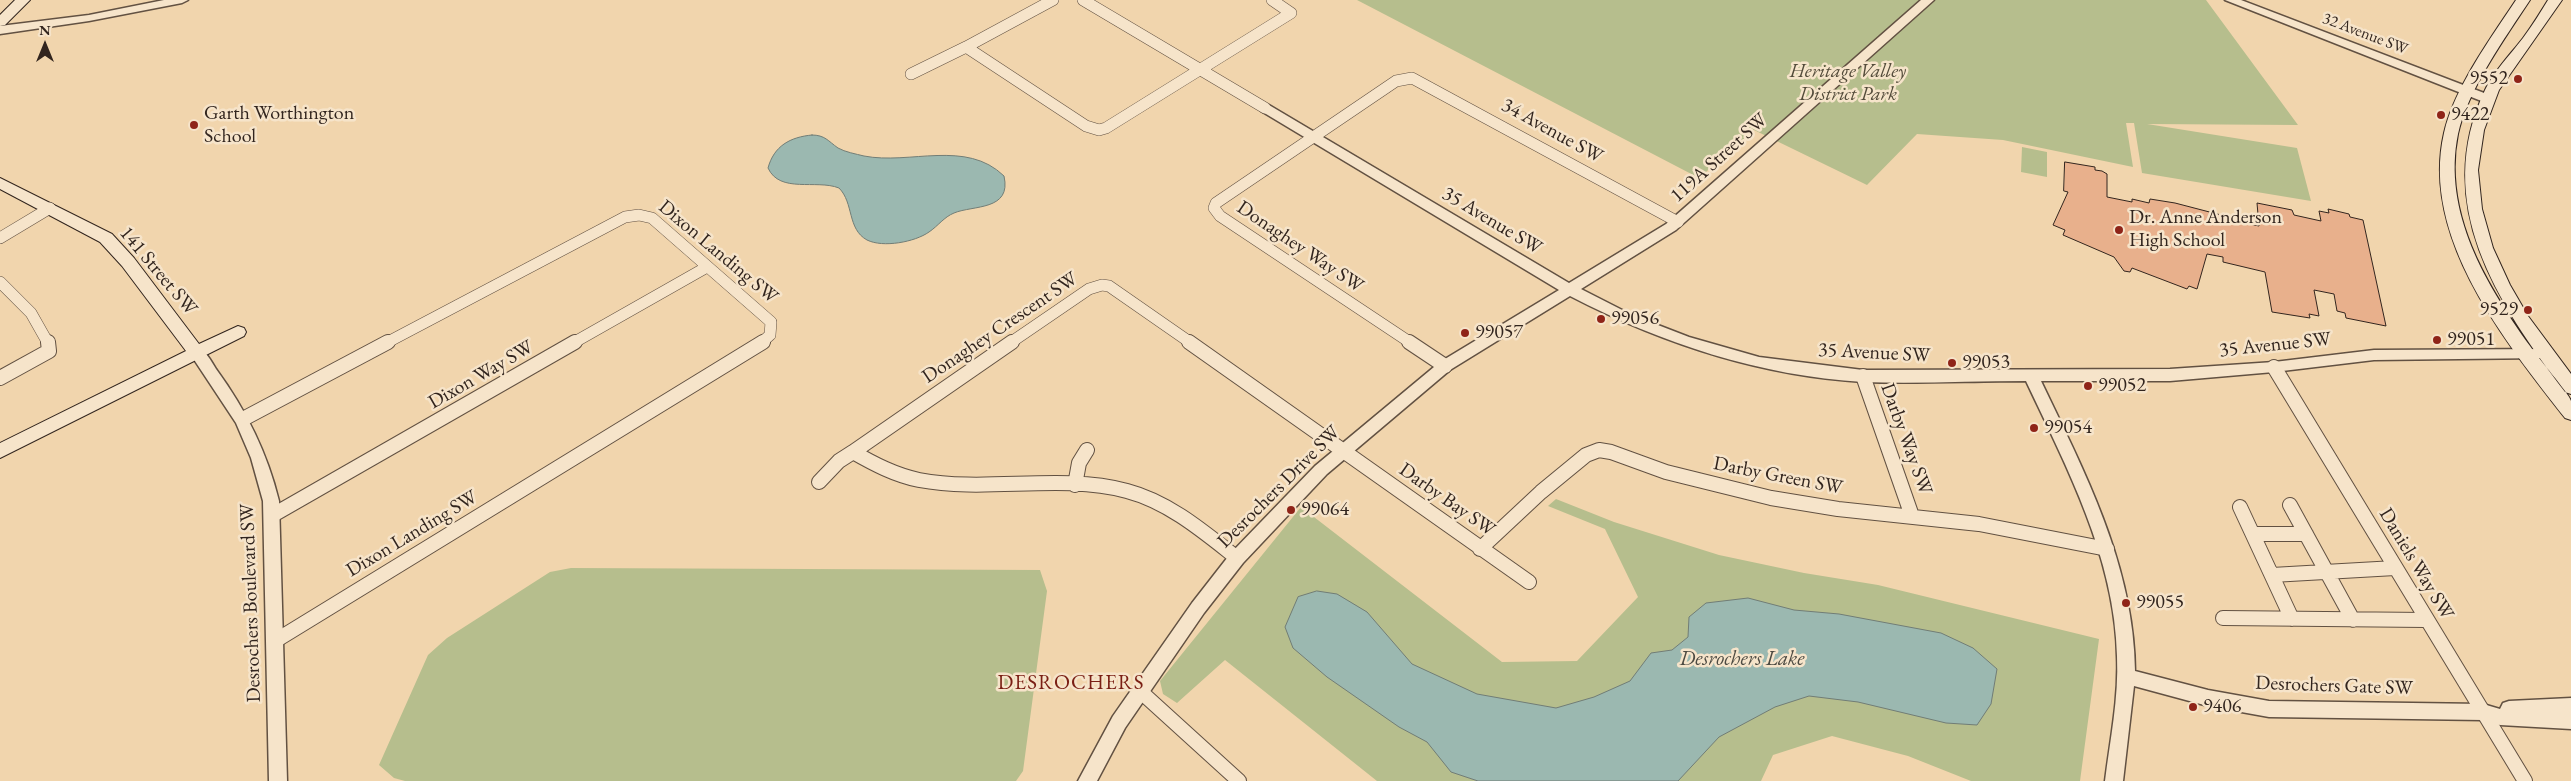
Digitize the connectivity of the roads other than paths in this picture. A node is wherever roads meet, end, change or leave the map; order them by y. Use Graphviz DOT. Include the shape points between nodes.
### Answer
graph roads {
  1 [pos="23,0"];
  2 [pos="1053,0"];
  3 [pos="1083,0"];
  4 [pos="1272,0"];
  5 [pos="1928,0"];
  6 [pos="2231,0"];
  7 [pos="2523,0"];
  8 [pos="2540,0"];
  9 [pos="2555,0"];
  10 [pos="175,1"];
  11 [pos="0,22"];
  12 [pos="0,30"];
  13 [pos="0,37"];
  14 [pos="2530,38"];
  15 [pos="966,47"];
  16 [pos="1201,68"];
  17 [pos="911,74"];
  18 [pos="2469,92"];
  19 [pos="2488,99"];
  20 [pos="1265,108"];
  21 [pos="1313,137"];
  22 [pos="0,182"];
  23 [pos="50,208"];
  24 [pos="1678,222"];
  25 [pos="0,238"];
  26 [pos="707,267"];
  27 [pos="0,282"];
  28 [pos="1568,289"];
  29 [pos="238,332"];
  30 [pos="196,352"];
  31 [pos="2525,354"];
  32 [pos="2545,354"];
  33 [pos="1445,366"];
  34 [pos="2274,367"];
  35 [pos="1863,376"];
  36 [pos="2031,376"];
  37 [pos="0,378"];
  38 [pos="2571,387"];
  39 [pos="2571,413"];
  40 [pos="243,419"];
  41 [pos="1087,450"];
  42 [pos="1342,450"];
  43 [pos="0,451"];
  44 [pos="853,452"];
  45 [pos="819,482"];
  46 [pos="1075,485"];
  47 [pos="2290,505"];
  48 [pos="2240,507"];
  49 [pos="273,515"];
  50 [pos="1912,516"];
  51 [pos="2254,534"];
  52 [pos="2306,534"];
  53 [pos="1480,549"];
  54 [pos="2107,549"];
  55 [pos="1237,558"];
  56 [pos="2395,568"];
  57 [pos="2327,572"];
  58 [pos="2272,575"];
  59 [pos="1529,582"];
  60 [pos="2223,618"];
  61 [pos="2292,619"];
  62 [pos="2353,620"];
  63 [pos="2426,620"];
  64 [pos="275,641"];
  65 [pos="2126,676"];
  66 [pos="1140,691"];
  67 [pos="2571,706"];
  68 [pos="2483,712"];
  69 [pos="2571,721"];
  70 [pos="278,781"];
  71 [pos="1087,781"];
  72 [pos="1239,781"];
  73 [pos="2114,781"];
  74 [pos="2525,781"];
  1 -- 11 [label="main road"];
  2 -- 15 [label="street"];
  3 -- 16 [label="street"];
  4 -- 16 [label="street" via="1291,13"];
  5 -- 24 [label="street, 119A Street SW"];
  6 -- 18 [label="street, 32 Avenue SW"];
  7 -- 18 [label="main road"];
  8 -- 14 [label="main road" via="2529,21"];
  9 -- 14 [label="main road"];
  10 -- 12 [label="street" via="89,18"];
  10 -- 13 [label="street" via="148,13 106,22"];
  14 -- 19 [label="main road"];
  15 -- 16 [label="street" via="1086,126 1099,130"];
  15 -- 17 [label="street"];
  16 -- 20 [label="street"];
  18 -- 19 [label="street, 32 Avenue SW"];
  18 -- 31 [label="main road" via="2456,119 2448,151 2452,209 2470,261"];
  19 -- 32 [label="main road" via="2472,148 2473,207 2491,265 2518,315"];
  20 -- 21 [label="street, 35 Avenue SW"];
  21 -- 24 [label="street, 34 Avenue SW" via="1396,81 1406,78 1422,81"];
  21 -- 28 [label="street, 35 Avenue SW"];
  21 -- 33 [label="street, Donaghey Way SW" via="1218,201 1214,208 1216,212"];
  22 -- 23 [label="main road, 141 Street SW"];
  23 -- 25 [label="street"];
  23 -- 30 [label="main road, 141 Street SW" via="92,230 116,248"];
  24 -- 28 [label="street, 119A Street SW" via="1647,244"];
  26 -- 40 [label="street, Dixon Landing SW" via="648,216 625,217"];
  26 -- 49 [label="street, Dixon Way SW"];
  26 -- 64 [label="street, Dixon Landing SW" via="771,322 771,335 765,341"];
  27 -- 37 [label="street" via="32,315 49,342 49,351"];
  28 -- 33 [label="street, Desrochers Drive SW"];
  28 -- 35 [label="street, 35 Avenue SW" via="1627,319 1694,344 1759,362"];
  29 -- 30 [label="main road"];
  30 -- 40 [label="street, Desrochers Boulevard SW"];
  30 -- 43 [label="main road"];
  31 -- 32 [label="street, 35 Avenue SW"];
  31 -- 34 [label="street, 35 Avenue SW" via="2374,355"];
  31 -- 39 [label="main road"];
  32 -- 38 [label="main road"];
  33 -- 42 [label="street, Desrochers Drive SW"];
  34 -- 36 [label="street, 35 Avenue SW" via="2170,375"];
  34 -- 56 [label="street, Daniels Way SW"];
  35 -- 36 [label="street, 35 Avenue SW"];
  35 -- 50 [label="street, Darby Way SW"];
  36 -- 54 [label="street" via="2086,494"];
  40 -- 49 [label="street, Desrochers Boulevard SW" via="263,468"];
  41 -- 46 [label="street" via="1079,463"];
  42 -- 44 [label="street, Donaghey Crescent SW" via="1115,289 1102,285 1089,289"];
  42 -- 53 [label="street, Darby Bay SW"];
  42 -- 55 [label="street, Desrochers Drive SW"];
  44 -- 45 [label="street, Donaghey Crescent SW" via="839,461"];
  44 -- 46 [label="street" via="884,471 930,482"];
  46 -- 55 [label="street" via="1117,489 1154,502 1187,518"];
  47 -- 52 [label="street"];
  48 -- 51 [label="street"];
  49 -- 64 [label="street, Desrochers Boulevard SW"];
  50 -- 53 [label="street, Darby Green SW" via="1829,508 1735,491 1599,450 1586,455 1564,472"];
  50 -- 54 [label="street, Darby Green SW" via="2005,529"];
  51 -- 52 [label="street"];
  51 -- 58 [label="street"];
  52 -- 57 [label="street"];
  53 -- 59 [label="street, Darby Bay SW"];
  54 -- 65 [label="street" via="2125,637"];
  55 -- 66 [label="street, Desrochers Drive SW"];
  56 -- 57 [label="street"];
  56 -- 63 [label="street, Daniels Way SW"];
  57 -- 58 [label="street"];
  57 -- 62 [label="street"];
  58 -- 61 [label="street"];
  60 -- 61 [label="street"];
  61 -- 62 [label="street"];
  62 -- 63 [label="street"];
  63 -- 68 [label="street, Daniels Way SW"];
  64 -- 70 [label="street, Desrochers Boulevard SW"];
  65 -- 68 [label="street, Desrochers Gate SW" via="2208,698 2269,709"];
  65 -- 73 [label="street"];
  66 -- 71 [label="street, Desrochers Drive SW"];
  66 -- 72 [label="street"];
  67 -- 68 [label="street, Desrochers Gate SW"];
  68 -- 69 [label="street, Desrochers Gate SW"];
  68 -- 74 [label="street, Daniels Way SW"];
}
